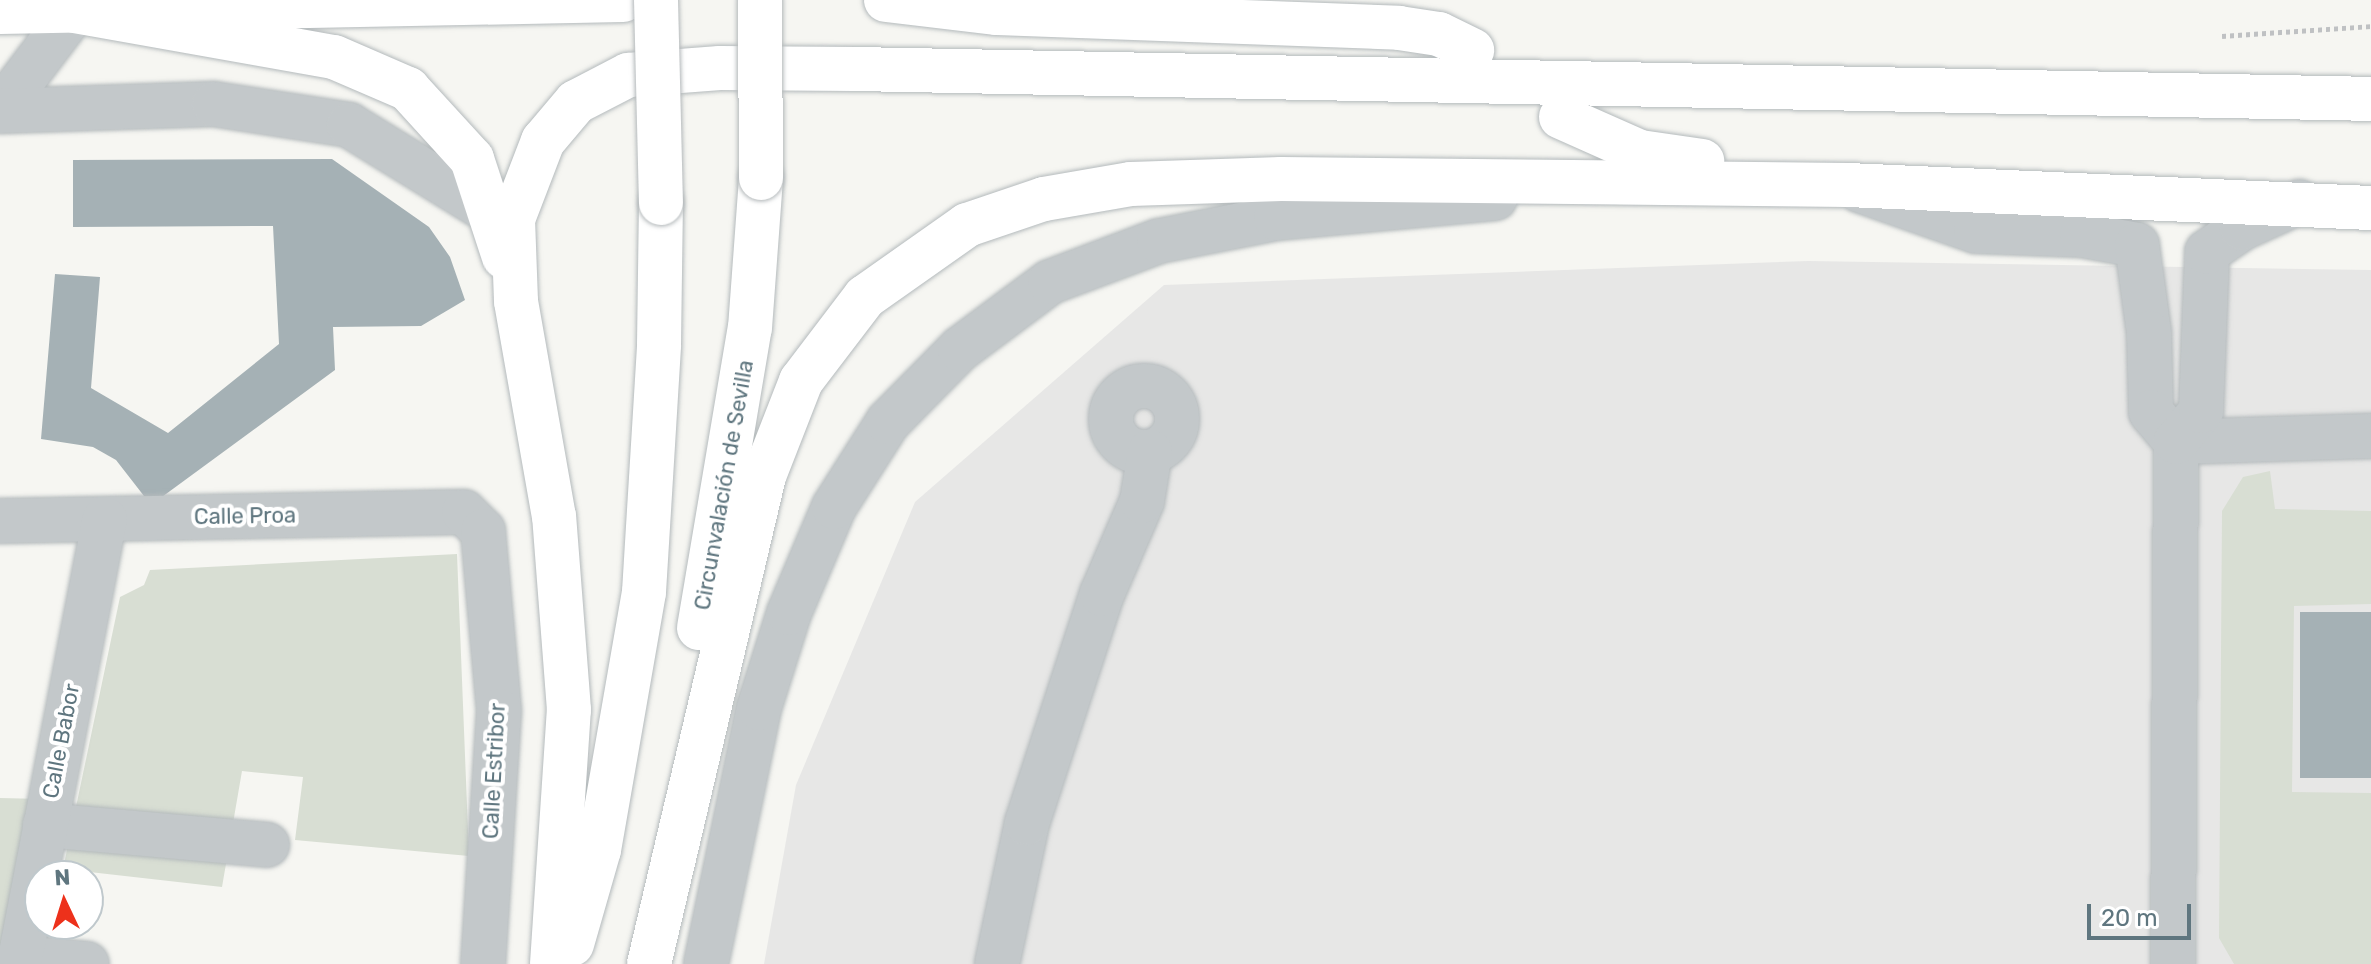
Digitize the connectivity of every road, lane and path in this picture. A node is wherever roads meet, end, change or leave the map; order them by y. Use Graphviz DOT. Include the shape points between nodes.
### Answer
graph roads {
  1 [pos="623,0"];
  2 [pos="656,0"];
  3 [pos="760,0"];
  4 [pos="886,0"];
  5 [pos="75,11"];
  6 [pos="0,12"];
  7 [pos="2371,26"];
  8 [pos="2222,36"];
  9 [pos="1472,50"];
  10 [pos="2371,99"];
  11 [pos="0,110"];
  12 [pos="1561,117"];
  13 [pos="1848,185"];
  14 [pos="2371,189"];
  15 [pos="2299,202"];
  16 [pos="2371,208"];
  17 [pos="492,213"];
  18 [pos="516,301"];
  19 [pos="2371,436"];
  20 [pos="2176,442"];
  21 [pos="1150,452"];
  22 [pos="105,519"];
  23 [pos="0,521"];
  24 [pos="483,531"];
  25 [pos="45,825"];
  26 [pos="267,845"];
  27 [pos="19,961"];
  28 [pos="87,964"];
  29 [pos="483,964"];
  30 [pos="552,964"];
  31 [pos="566,964"];
  32 [pos="632,964"];
  33 [pos="649,964"];
  34 [pos="706,964"];
  35 [pos="997,964"];
  36 [pos="2173,964"];
  1 -- 5 [label="main road"];
  2 -- 31 [label="main road, bridge" via="659,344 644,592 599,850"];
  3 -- 32 [label="main road, Circunvalación de Sevilla, bridge" via="761,178 750,328 713,554"];
  4 -- 9 [label="main road" via="997,13 1399,28 1439,34"];
  5 -- 6 [label="main road"];
  5 -- 11 [label="street"];
  5 -- 17 [label="main road" via="334,57 408,89 472,159"];
  7 -- 8 [label="path"];
  10 -- 18 [label="main road" via="855,69 720,68 628,75 576,102 543,141 513,219"];
  11 -- 17 [label="street" via="214,104 349,125"];
  12 -- 13 [label="main road" via="1640,152"];
  13 -- 15 [label="main road"];
  13 -- 20 [label="street" via="1976,231 2082,235 2137,245 2149,333 2151,412"];
  13 -- 33 [label="main road" via="1297,179 1131,184 1044,199 967,225 865,297 801,381 764,476"];
  13 -- 34 [label="street" via="1486,198 1276,218 1159,241 1050,282 960,349 888,422 834,507 789,613 759,708"];
  14 -- 15 [label="main road"];
  15 -- 16 [label="main road"];
  15 -- 20 [label="street" via="2242,228 2207,252 2201,411"];
  17 -- 18 [label="main road"];
  18 -- 30 [label="main road" via="554,517 569,710"];
  19 -- 20 [label="street"];
  20 -- 36 [label="street"];
  21 -- 35 [label="street" via="1142,501 1102,594 1027,823"];
  22 -- 23 [label="street, Calle Proa"];
  22 -- 24 [label="street, Calle Proa" via="464,512"];
  22 -- 25 [label="street, Calle Babor"];
  24 -- 29 [label="street, Calle Estribor" via="499,711"];
  25 -- 26 [label="street"];
  25 -- 27 [label="street, Calle Babor"];
  27 -- 28 [label="street"];
}
